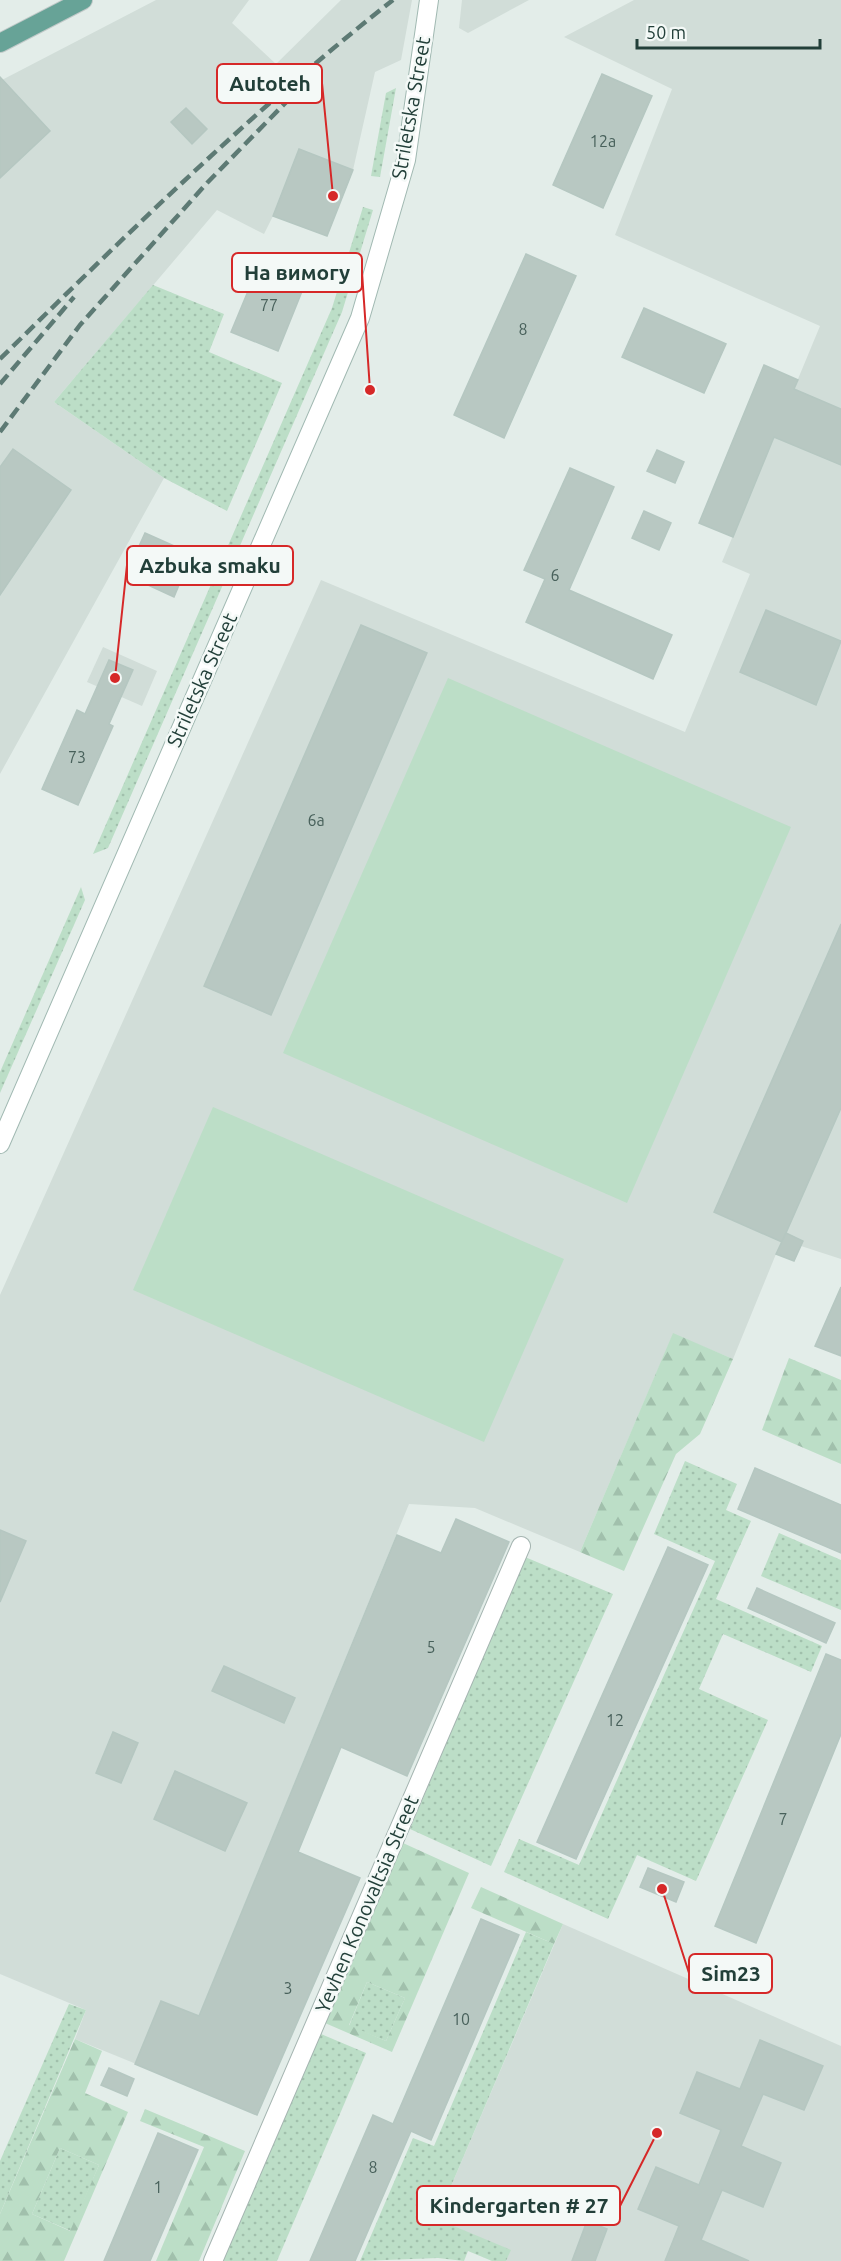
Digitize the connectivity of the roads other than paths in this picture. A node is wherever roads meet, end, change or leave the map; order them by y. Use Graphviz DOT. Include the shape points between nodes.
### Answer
graph roads {
  1 [pos="83,0"];
  2 [pos="429,0"];
  3 [pos="0,43"];
  4 [pos="0,1144"];
  5 [pos="521,1546"];
  6 [pos="213,2261"];
  1 -- 3 [label="main road"];
  2 -- 4 [label="street, Striletska Street" via="406,160 360,318"];
  5 -- 6 [label="street, Yevhen Konovaltsia Street"];
}
